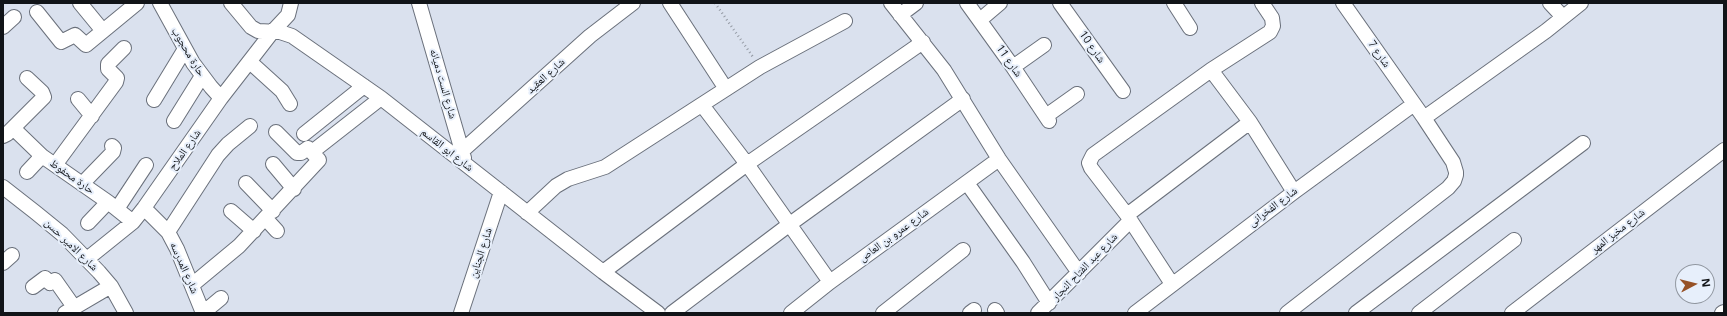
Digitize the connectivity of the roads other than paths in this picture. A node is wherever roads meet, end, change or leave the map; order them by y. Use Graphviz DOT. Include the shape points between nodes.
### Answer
graph roads {
  1 [pos="80,3"];
  2 [pos="136,3"];
  3 [pos="160,3"];
  4 [pos="231,3"];
  5 [pos="291,3"];
  6 [pos="419,3"];
  7 [pos="633,3"];
  8 [pos="670,3"];
  9 [pos="891,3"];
  10 [pos="916,3"];
  11 [pos="967,3"];
  12 [pos="1000,3"];
  13 [pos="1060,3"];
  14 [pos="1174,3"];
  15 [pos="1262,3"];
  16 [pos="1343,3"];
  17 [pos="1550,3"];
  18 [pos="1581,3"];
  19 [pos="37,12"];
  20 [pos="900,15"];
  21 [pos="14,17"];
  22 [pos="1563,17"];
  23 [pos="980,20"];
  24 [pos="845,21"];
  25 [pos="3,27"];
  26 [pos="1190,28"];
  27 [pos="103,31"];
  28 [pos="273,31"];
  29 [pos="923,42"];
  30 [pos="1044,45"];
  31 [pos="124,48"];
  32 [pos="185,49"];
  33 [pos="250,62"];
  34 [pos="1013,67"];
  35 [pos="1211,70"];
  36 [pos="202,76"];
  37 [pos="27,78"];
  38 [pos="364,86"];
  39 [pos="726,89"];
  40 [pos="1123,91"];
  41 [pos="1077,94"];
  42 [pos="221,98"];
  43 [pos="381,98"];
  44 [pos="78,99"];
  45 [pos="962,99"];
  46 [pos="154,100"];
  47 [pos="290,104"];
  48 [pos="1414,104"];
  49 [pos="702,105"];
  50 [pos="92,116"];
  51 [pos="1424,118"];
  52 [pos="174,121"];
  53 [pos="1250,122"];
  54 [pos="250,126"];
  55 [pos="8,132"];
  56 [pos="276,132"];
  57 [pos="304,134"];
  58 [pos="1583,143"];
  59 [pos="112,146"];
  60 [pos="1724,150"];
  61 [pos="312,152"];
  62 [pos="42,156"];
  63 [pos="464,158"];
  64 [pos="999,159"];
  65 [pos="273,164"];
  66 [pos="747,164"];
  67 [pos="55,165"];
  68 [pos="146,165"];
  69 [pos="27,172"];
  70 [pos="246,183"];
  71 [pos="967,183"];
  72 [pos="82,184"];
  73 [pos="3,187"];
  74 [pos="294,189"];
  75 [pos="502,192"];
  76 [pos="1294,192"];
  77 [pos="113,206"];
  78 [pos="144,208"];
  79 [pos="231,212"];
  80 [pos="527,213"];
  81 [pos="269,215"];
  82 [pos="1129,218"];
  83 [pos="88,222"];
  84 [pos="133,222"];
  85 [pos="790,224"];
  86 [pos="254,231"];
  87 [pos="277,231"];
  88 [pos="168,232"];
  89 [pos="1514,240"];
  90 [pos="963,250"];
  91 [pos="87,259"];
  92 [pos="603,272"];
  93 [pos="1079,273"];
  94 [pos="830,282"];
  95 [pos="1172,284"];
  96 [pos="192,285"];
  97 [pos="34,286"];
  98 [pos="110,286"];
  99 [pos="221,298"];
  100 [pos="1049,303"];
  101 [pos="69,310"];
  102 [pos="465,311"];
  103 [pos="1139,312"];
  104 [pos="126,313"];
  105 [pos="203,313"];
  106 [pos="658,313"];
  107 [pos="672,313"];
  108 [pos="792,313"];
  109 [pos="883,313"];
  110 [pos="1038,313"];
  111 [pos="1288,313"];
  112 [pos="1356,313"];
  113 [pos="1419,313"];
  114 [pos="1512,313"];
  1 -- 27 [label="street"];
  2 -- 27 [label="street"];
  3 -- 32 [label="street, حارة محجوب"];
  4 -- 28 [label="street, شارع ابو القاسم" via="251,27 265,33"];
  5 -- 28 [label="street, شارع الملاح" via="288,15"];
  6 -- 63 [label="street, شارع الست دميانه"];
  7 -- 63 [label="street, شارع العقيد" via="590,36"];
  8 -- 39 [label="street"];
  9 -- 20 [label="street"];
  10 -- 20 [label="street"];
  11 -- 23 [label="street, شارع 11"];
  12 -- 23 [label="street"];
  13 -- 40 [label="street, شارع 10"];
  14 -- 26 [label="street"];
  15 -- 35 [label="street" via="1273,22 1270,32"];
  16 -- 48 [label="street, شارع 7"];
  17 -- 22 [label="street"];
  18 -- 22 [label="street"];
  19 -- 27 [label="street" via="61,42 75,35 86,44"];
  20 -- 29 [label="street"];
  21 -- 25 [label="street"];
  22 -- 51 [label="street" via="1528,45"];
  23 -- 34 [label="street, شارع 11"];
  24 -- 39 [label="street" via="760,67"];
  28 -- 33 [label="street, شارع الملاح"];
  28 -- 38 [label="street, شارع ابو القاسم" via="292,36"];
  29 -- 45 [label="street"];
  29 -- 66 [label="street"];
  30 -- 34 [label="street"];
  31 -- 50 [label="street" via="108,64 108,69 117,78 116,82"];
  32 -- 36 [label="street, حارة محجوب"];
  32 -- 46 [label="street"];
  33 -- 42 [label="street, شارع الملاح"];
  33 -- 47 [label="street" via="282,90"];
  34 -- 41 [label="street, شارع 11" via="1048,119"];
  35 -- 53 [label="street"];
  35 -- 82 [label="street" via="1093,155 1089,163 1091,168"];
  36 -- 42 [label="street, حارة محجوب"];
  36 -- 52 [label="street"];
  37 -- 55 [label="street" via="44,97"];
  38 -- 43 [label="street, شارع ابو القاسم"];
  38 -- 57 [label="street"];
  39 -- 49 [label="street"];
  42 -- 78 [label="street, شارع الملاح"];
  43 -- 61 [label="street"];
  43 -- 63 [label="street, شارع ابو القاسم"];
  44 -- 50 [label="street"];
  45 -- 64 [label="street"];
  45 -- 85 [label="street"];
  48 -- 51 [label="street, شارع 7"];
  48 -- 76 [label="street, شارع الفخرانى"];
  49 -- 66 [label="street"];
  49 -- 80 [label="street" via="604,167 568,179 556,186"];
  50 -- 67 [label="street"];
  51 -- 111 [label="street, شارع 7" via="1455,168 1454,181"];
  53 -- 76 [label="street"];
  53 -- 82 [label="street, شارع عبد الفتاح النجار"];
  54 -- 88 [label="street" via="218,156"];
  55 -- 62 [label="street, حارة محفوظ"];
  56 -- 61 [label="street" via="297,153 307,148"];
  58 -- 112 [label="street"];
  59 -- 72 [label="street" via="114,152"];
  60 -- 114 [label="street, شارع مخبز المهر"];
  61 -- 74 [label="street" via="319,160"];
  62 -- 67 [label="street, حارة محفوظ"];
  62 -- 69 [label="street"];
  63 -- 75 [label="street, شارع ابو القاسم"];
  64 -- 71 [label="street, شارع عمرو بن العاص"];
  64 -- 93 [label="street"];
  65 -- 74 [label="street"];
  66 -- 85 [label="street"];
  66 -- 92 [label="street"];
  67 -- 72 [label="street, حارة محفوظ"];
  68 -- 77 [label="street"];
  70 -- 81 [label="street"];
  71 -- 94 [label="street, شارع عمرو بن العاص"];
  71 -- 100 [label="street"];
  72 -- 77 [label="street, حارة محفوظ"];
  73 -- 91 [label="street, شارع الامير حسن" via="41,216"];
  74 -- 81 [label="street"];
  75 -- 80 [label="street, شارع ابو القاسم"];
  75 -- 102 [label="street, شارع الجناين"];
  76 -- 95 [label="street, شارع الفخرانى"];
  77 -- 83 [label="street"];
  77 -- 84 [label="street, حارة محفوظ"];
  78 -- 84 [label="street, شارع الملاح"];
  78 -- 88 [label="street, شارع المدرسه"];
  79 -- 86 [label="street"];
  80 -- 92 [label="street, شارع ابو القاسم"];
  81 -- 86 [label="street"];
  81 -- 87 [label="street"];
  82 -- 93 [label="street, شارع عبد الفتاح النجار"];
  82 -- 95 [label="street"];
  84 -- 91 [label="street, شارع الملاح"];
  85 -- 94 [label="street"];
  85 -- 107 [label="street"];
  86 -- 96 [label="street" via="224,260"];
  88 -- 96 [label="street, شارع المدرسه" via="183,260"];
  89 -- 113 [label="street"];
  90 -- 109 [label="street"];
  91 -- 98 [label="street, شارع الامير حسن"];
  92 -- 106 [label="street, شارع ابو القاسم"];
  93 -- 100 [label="street, شارع عبد الفتاح النجار"];
  94 -- 108 [label="street, شارع عمرو بن العاص"];
  95 -- 103 [label="street, شارع الفخرانى"];
  96 -- 105 [label="street, شارع المدرسه"];
  97 -- 101 [label="street" via="45,278 50,283 55,280"];
  98 -- 101 [label="street"];
  98 -- 104 [label="street, شارع الامير حسن"];
  99 -- 105 [label="street"];
  100 -- 110 [label="street, شارع عبد الفتاح النجار"];
}
